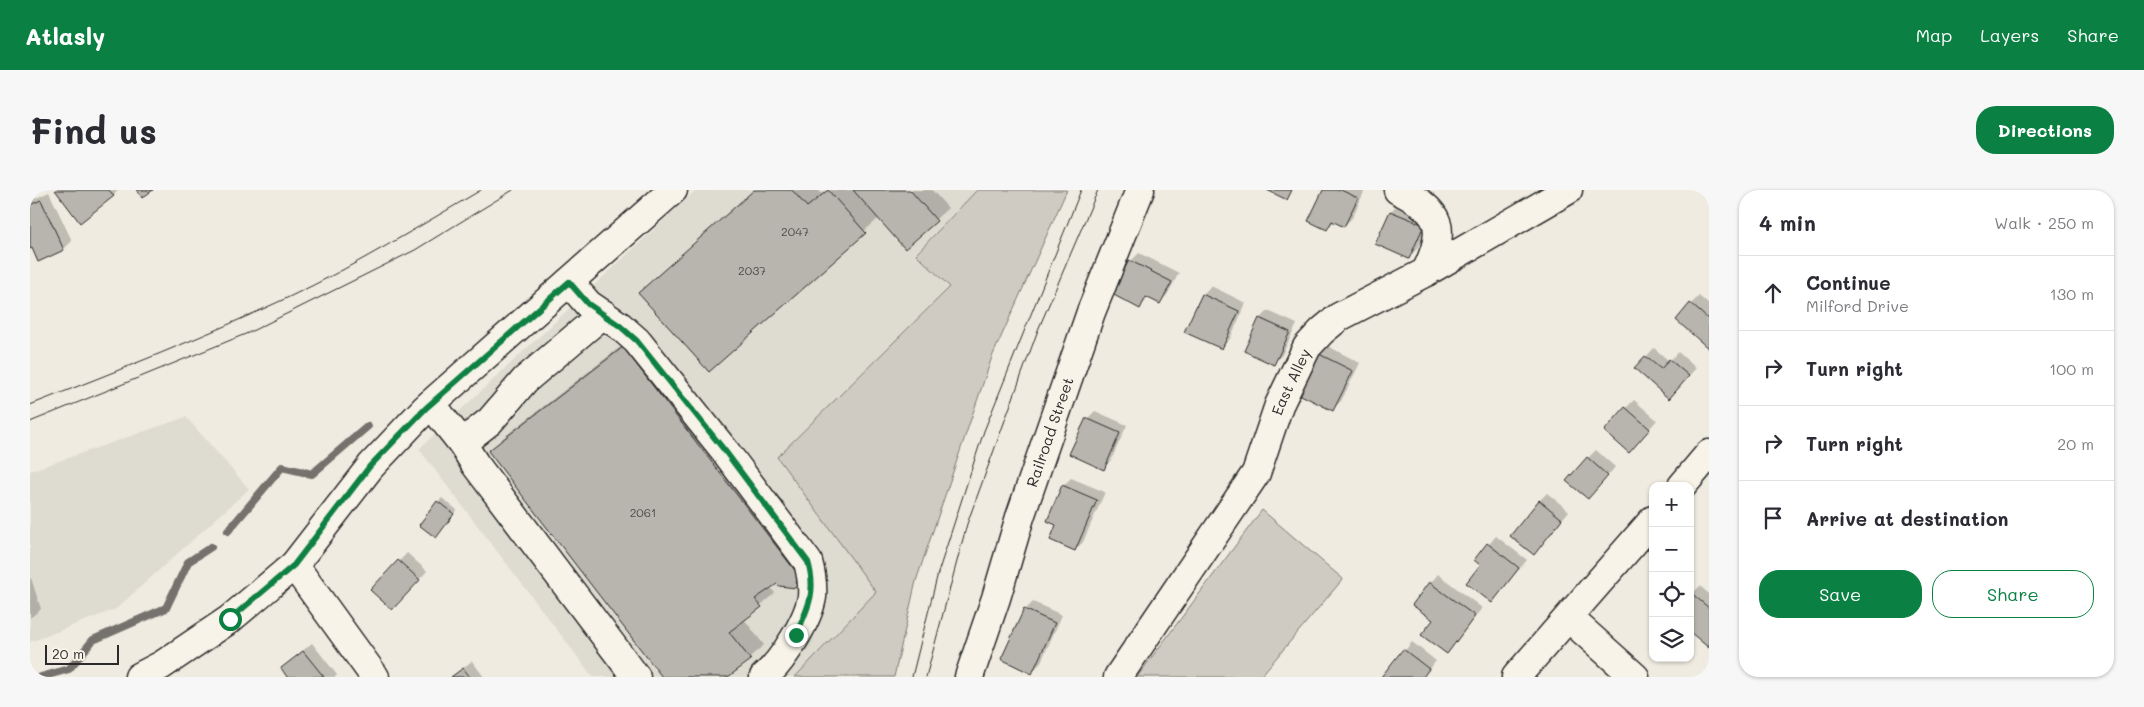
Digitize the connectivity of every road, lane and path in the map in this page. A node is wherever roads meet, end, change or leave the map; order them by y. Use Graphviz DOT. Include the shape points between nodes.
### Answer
graph roads {
  1 [pos="673,190"];
  2 [pos="1140,190"];
  3 [pos="1398,190"];
  4 [pos="1568,190"];
  5 [pos="1426,272"];
  6 [pos="569,282"];
  7 [pos="603,314"];
  8 [pos="431,404"];
  9 [pos="462,443"];
  10 [pos="1709,454"];
  11 [pos="1685,482"];
  12 [pos="1649,525"];
  13 [pos="294,565"];
  14 [pos="1569,618"];
  15 [pos="139,677"];
  16 [pos="375,677"];
  17 [pos="636,677"];
  18 [pos="764,677"];
  19 [pos="968,677"];
  20 [pos="1118,677"];
  21 [pos="1516,677"];
  22 [pos="1635,677"];
  1 -- 6 [label="street"];
  2 -- 19 [label="street, Railroad Street" via="1091,312"];
  3 -- 5 [label="street" via="1418,200 1433,213 1439,231 1436,252"];
  4 -- 5 [label="street, East Alley"];
  5 -- 20 [label="street, East Alley" via="1339,317 1307,347 1279,405 1256,473"];
  6 -- 7 [label="street" via="588,304"];
  6 -- 8 [label="street"];
  7 -- 9 [label="street" via="525,380 490,421"];
  7 -- 18 [label="street" via="637,341 808,562 812,598 796,635 776,667"];
  8 -- 9 [label="street"];
  8 -- 13 [label="street" via="370,466"];
  9 -- 17 [label="street"];
  10 -- 11 [label="street"];
  12 -- 14 [label="street"];
  13 -- 15 [label="street" via="230,619"];
  13 -- 16 [label="street"];
  14 -- 21 [label="street"];
  14 -- 22 [label="street"];
}
